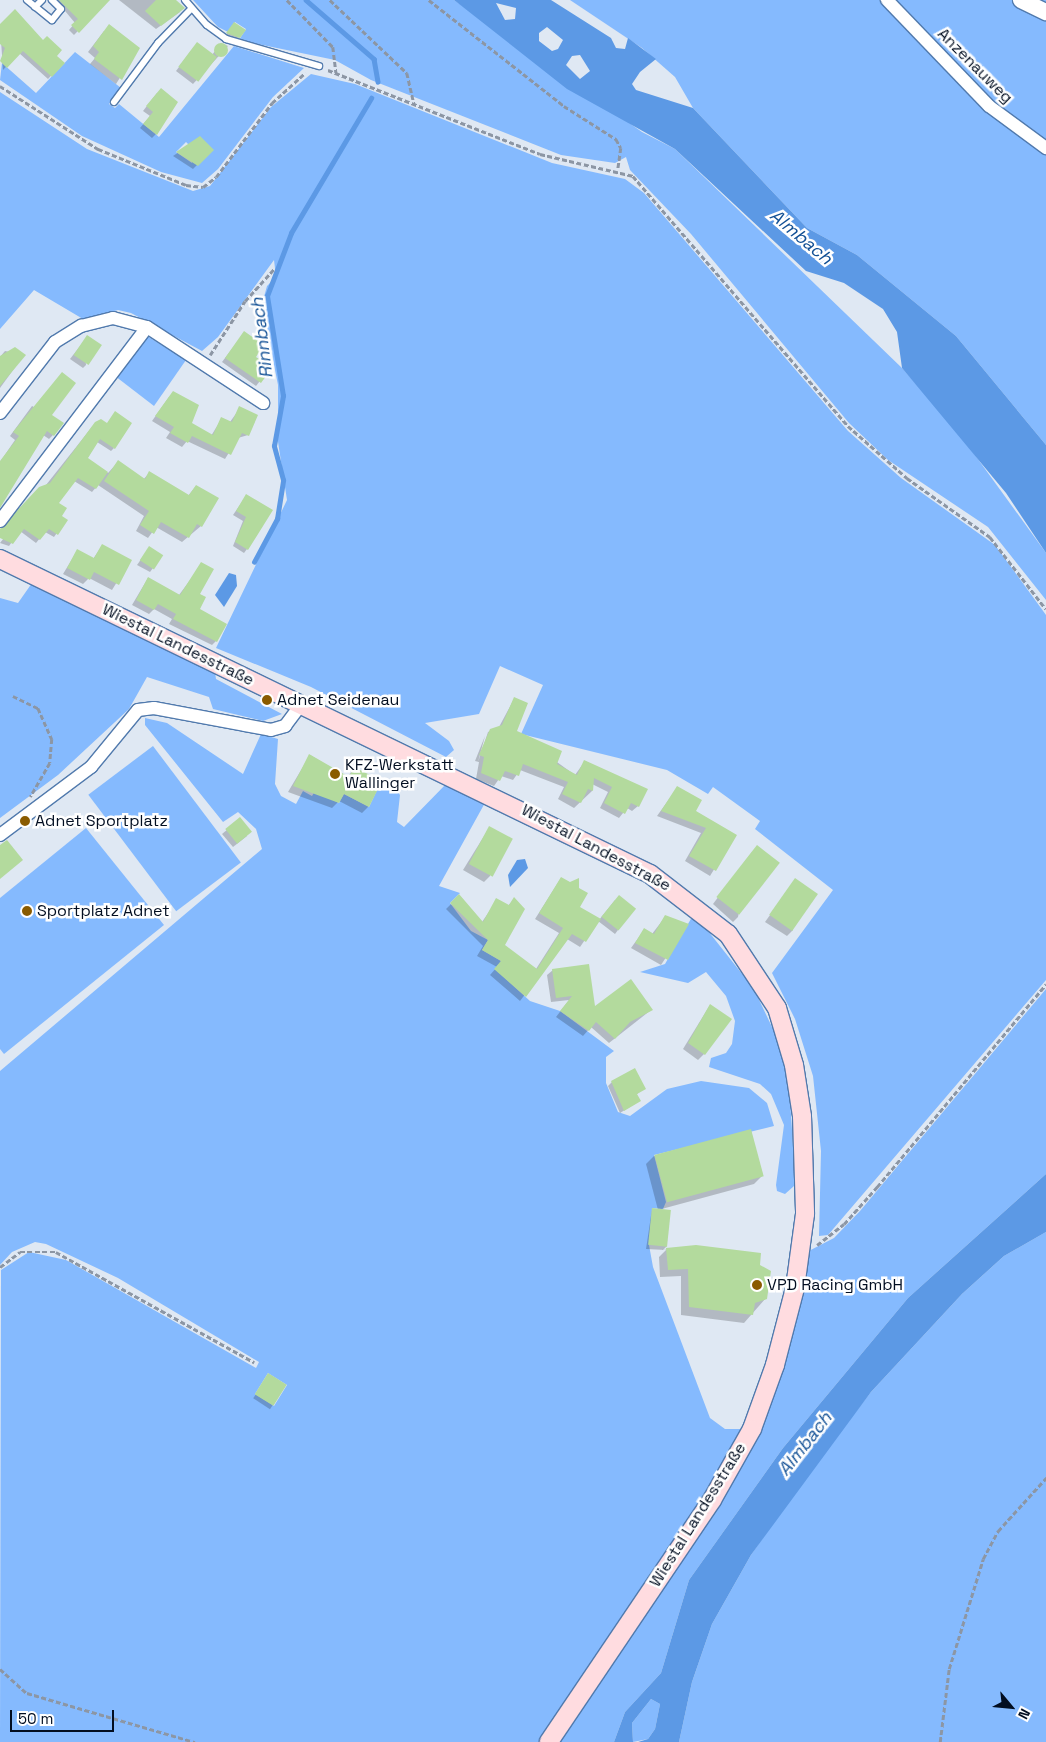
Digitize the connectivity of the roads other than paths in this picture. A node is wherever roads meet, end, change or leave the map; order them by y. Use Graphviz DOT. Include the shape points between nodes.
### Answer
graph roads {
  1 [pos="27,0"];
  2 [pos="42,0"];
  3 [pos="52,0"];
  4 [pos="185,0"];
  5 [pos="887,0"];
  6 [pos="1021,0"];
  7 [pos="35,7"];
  8 [pos="192,9"];
  9 [pos="1046,12"];
  10 [pos="319,66"];
  11 [pos="114,102"];
  12 [pos="1046,148"];
  13 [pos="147,327"];
  14 [pos="263,403"];
  15 [pos="0,413"];
  16 [pos="0,521"];
  17 [pos="0,559"];
  18 [pos="301,705"];
  19 [pos="0,835"];
  20 [pos="549,1742"];
  1 -- 7 [label="lane"];
  2 -- 7 [label="lane"];
  3 -- 7 [label="lane" via="61,9 53,20"];
  4 -- 8 [label="lane"];
  5 -- 12 [label="street, Anzenauweg" via="989,106"];
  6 -- 9 [label="street"];
  8 -- 10 [label="lane" via="226,39"];
  8 -- 11 [label="lane" via="158,44"];
  13 -- 14 [label="street"];
  13 -- 15 [label="street" via="113,318 70,331 55,342"];
  13 -- 16 [label="street"];
  17 -- 18 [label="main road, Wiestal Landesstraße"];
  18 -- 19 [label="street" via="286,726 271,730 154,708 138,710 91,767"];
  18 -- 20 [label="main road, Wiestal Landesstraße" via="545,820 673,888 728,934 750,963 777,1008 794,1065 805,1164 801,1255 788,1322 763,1402 712,1500"];
}
